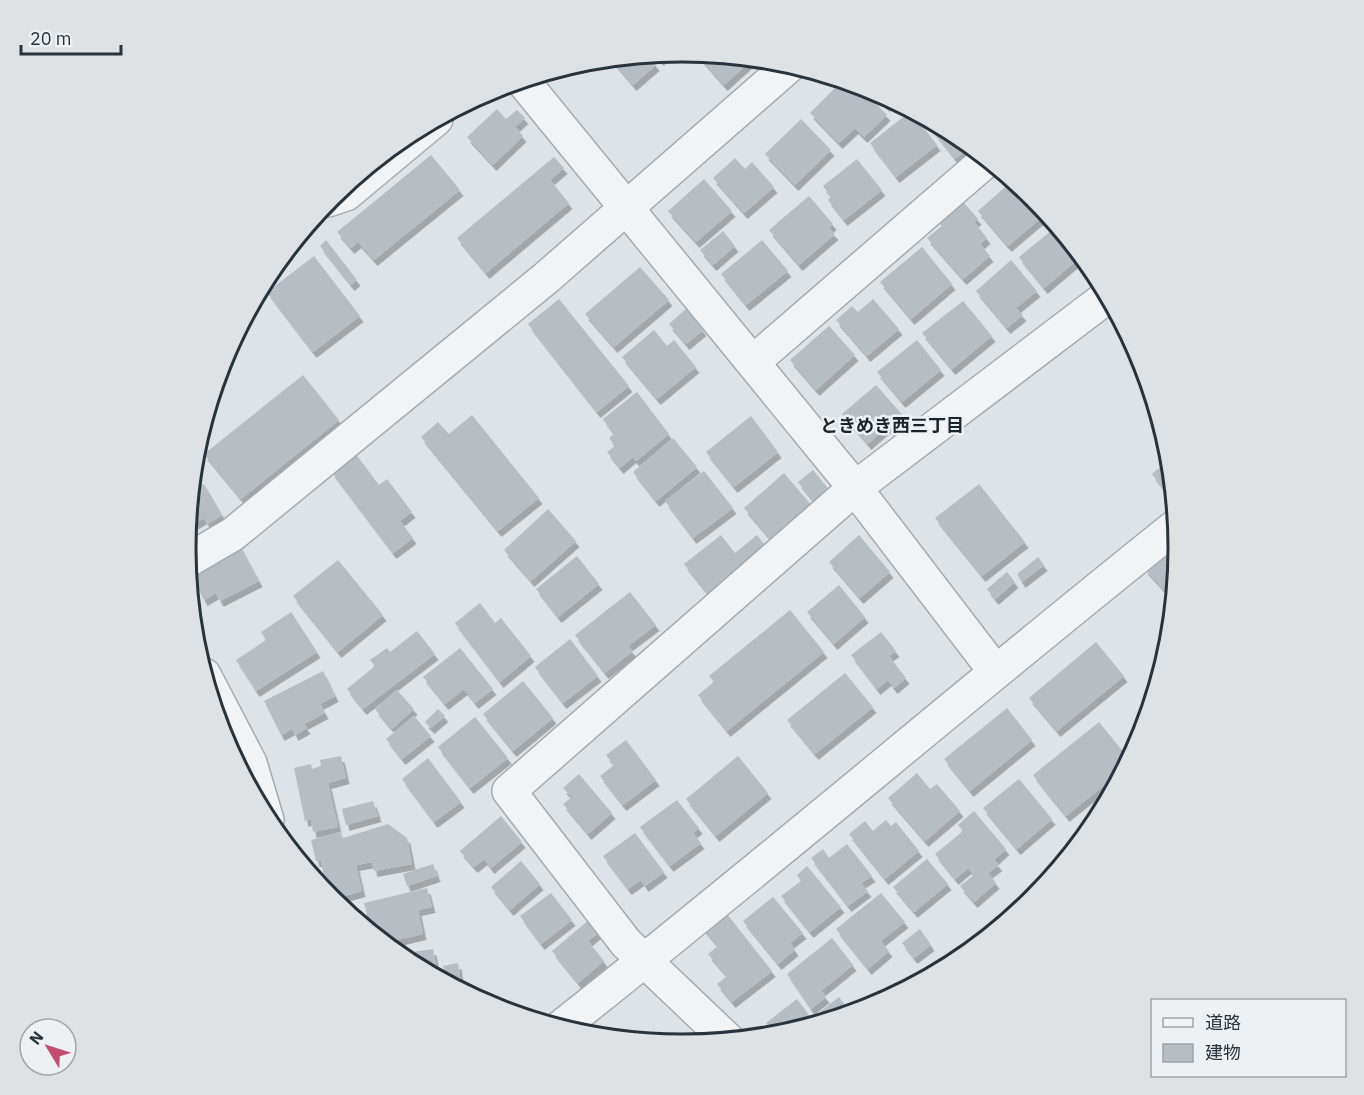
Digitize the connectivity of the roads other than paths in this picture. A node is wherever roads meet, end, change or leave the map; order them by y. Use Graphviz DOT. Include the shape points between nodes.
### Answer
graph roads {
  1 [pos="782,72"];
  2 [pos="527,87"];
  3 [pos="981,165"];
  4 [pos="627,207"];
  5 [pos="1101,302"];
  6 [pos="753,362"];
  7 [pos="855,488"];
  8 [pos="1168,533"];
  9 [pos="196,555"];
  10 [pos="995,670"];
  11 [pos="645,961"];
  12 [pos="570,1020"];
  13 [pos="719,1032"];
  1 -- 4 [label="street"];
  2 -- 4 [label="street"];
  3 -- 6 [label="street"];
  4 -- 6 [label="street"];
  4 -- 9 [label="street" via="546,278 232,534"];
  5 -- 7 [label="street"];
  6 -- 7 [label="street"];
  7 -- 10 [label="street"];
  7 -- 11 [label="street" via="509,791 626,943"];
  8 -- 10 [label="street"];
  10 -- 11 [label="street"];
  11 -- 12 [label="street"];
  11 -- 13 [label="street"];
}
